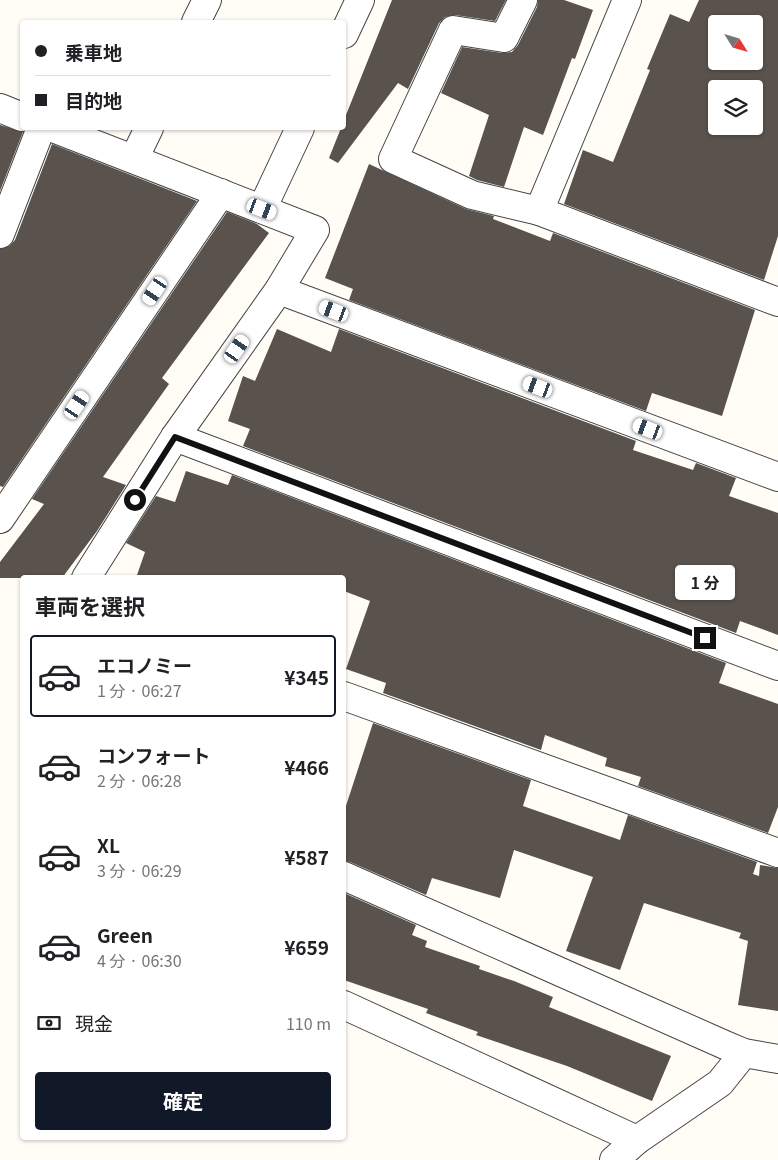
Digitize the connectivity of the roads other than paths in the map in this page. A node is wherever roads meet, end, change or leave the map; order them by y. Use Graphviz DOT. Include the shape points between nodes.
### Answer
graph roads {
  1 [pos="207,0"];
  2 [pos="360,0"];
  3 [pos="523,0"];
  4 [pos="627,0"];
  5 [pos="197,20"];
  6 [pos="346,30"];
  7 [pos="0,108"];
  8 [pos="20,116"];
  9 [pos="40,130"];
  10 [pos="58,130"];
  11 [pos="148,130"];
  12 [pos="299,130"];
  13 [pos="134,159"];
  14 [pos="221,193"];
  15 [pos="262,209"];
  16 [pos="538,211"];
  17 [pos="0,234"];
  18 [pos="279,290"];
  19 [pos="778,302"];
  20 [pos="175,437"];
  21 [pos="778,478"];
  22 [pos="0,519"];
  23 [pos="88,575"];
  24 [pos="778,666"];
  25 [pos="346,697"];
  26 [pos="778,853"];
  27 [pos="346,877"];
  28 [pos="346,1006"];
  29 [pos="744,1053"];
  30 [pos="778,1058"];
  31 [pos="637,1140"];
  32 [pos="614,1160"];
  1 -- 5 [label="street"];
  2 -- 6 [label="street"];
  3 -- 16 [label="street" via="504,38 453,30 393,159 472,195"];
  4 -- 16 [label="street"];
  7 -- 8 [label="street"];
  9 -- 17 [label="street"];
  10 -- 13 [label="street"];
  11 -- 13 [label="street"];
  12 -- 15 [label="street"];
  13 -- 14 [label="street"];
  14 -- 15 [label="street"];
  14 -- 22 [label="street"];
  15 -- 18 [label="street" via="315,230"];
  16 -- 19 [label="street"];
  18 -- 20 [label="street"];
  18 -- 21 [label="street"];
  20 -- 23 [label="street"];
  20 -- 24 [label="street"];
  25 -- 26 [label="street"];
  27 -- 29 [label="street"];
  28 -- 31 [label="street"];
  29 -- 30 [label="street"];
  29 -- 31 [label="street" via="720,1083"];
  31 -- 32 [label="street"];
}
